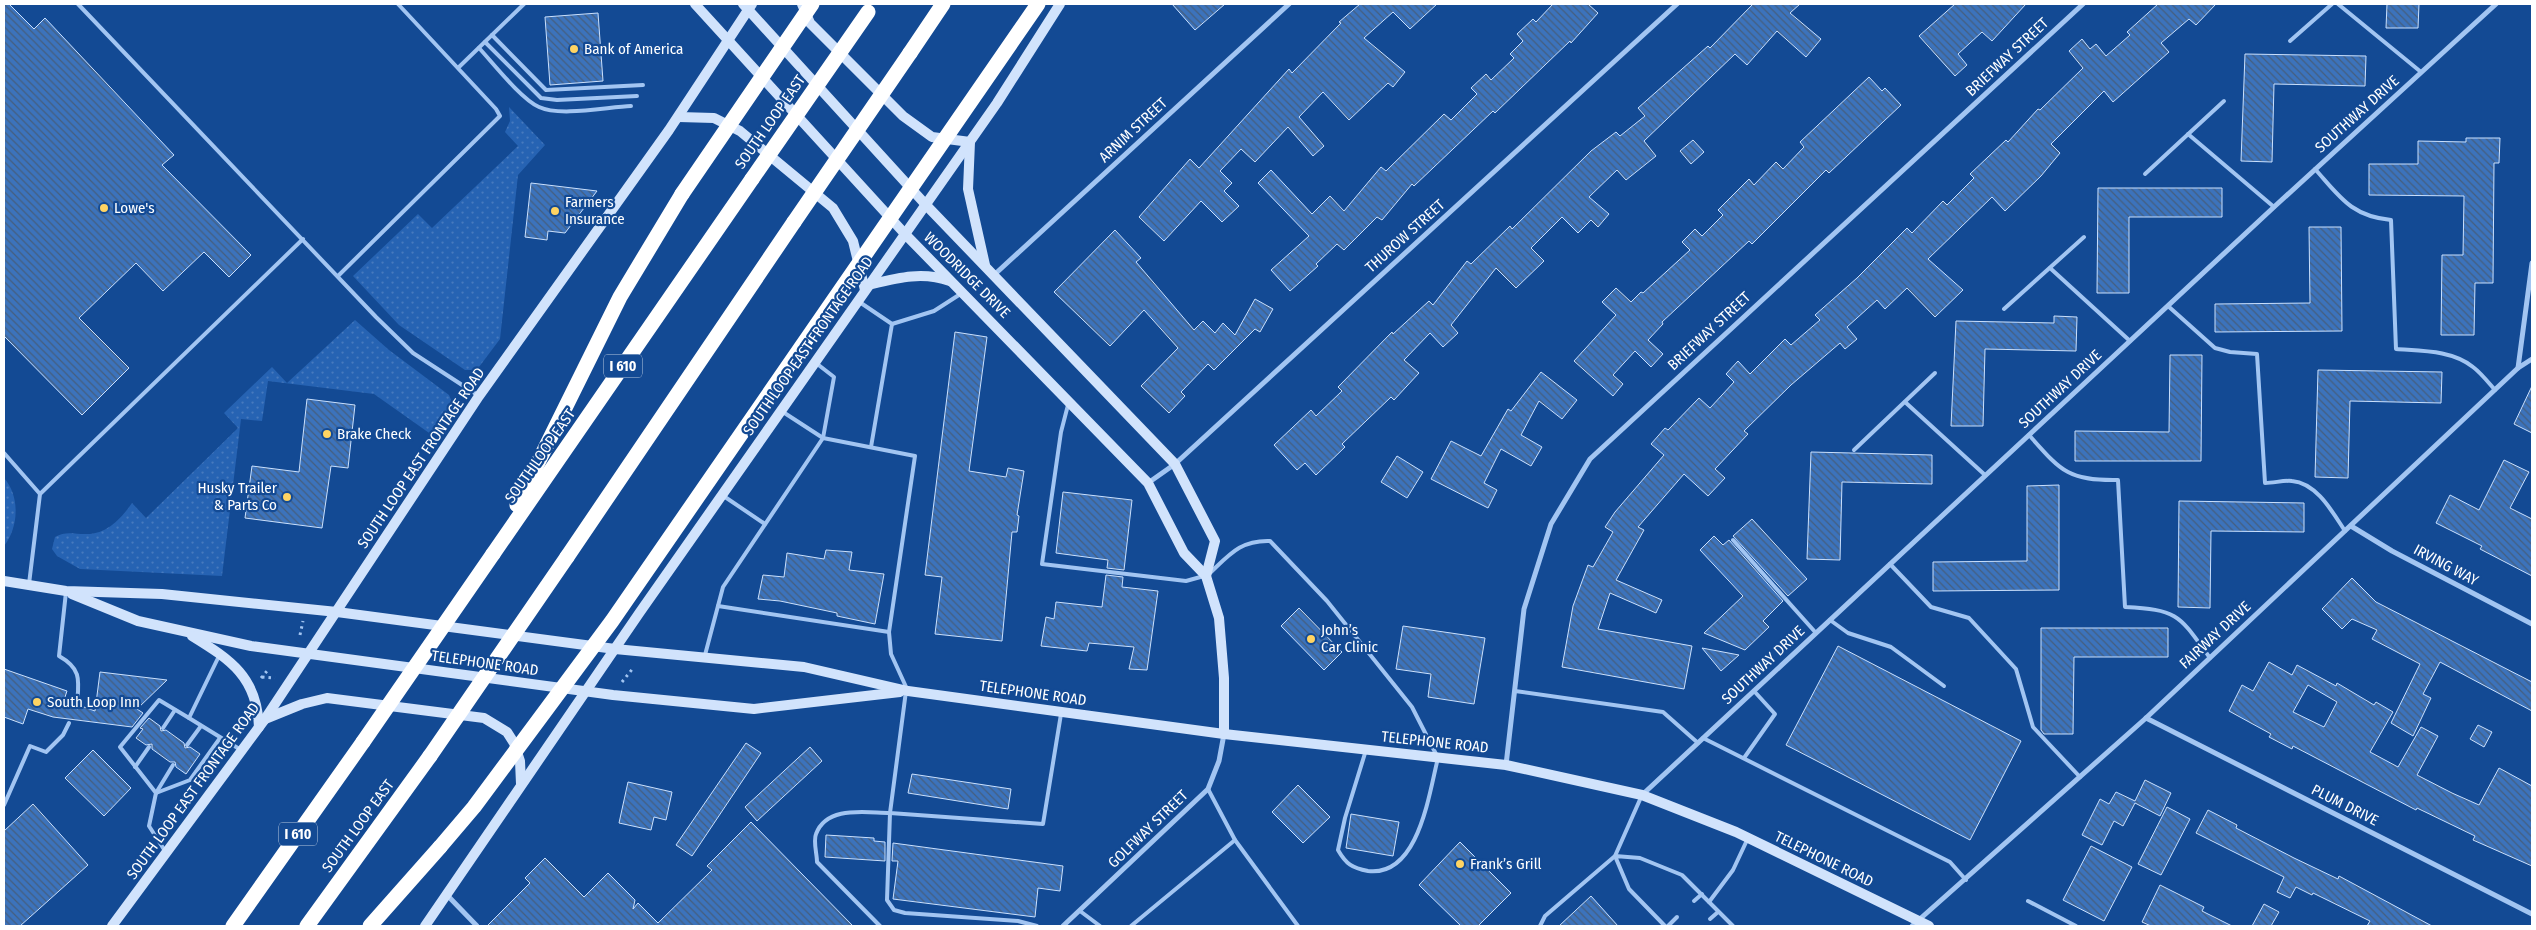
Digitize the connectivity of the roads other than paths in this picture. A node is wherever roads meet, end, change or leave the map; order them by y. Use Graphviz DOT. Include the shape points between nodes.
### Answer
graph roads {
  1 [pos="78,4"];
  2 [pos="398,4"];
  3 [pos="524,4"];
  4 [pos="695,4"];
  5 [pos="802,4"];
  6 [pos="812,4"];
  7 [pos="944,4"];
  8 [pos="1038,4"];
  9 [pos="1060,4"];
  10 [pos="1290,4"];
  11 [pos="1678,4"];
  12 [pos="2083,4"];
  13 [pos="2332,4"];
  14 [pos="2338,4"];
  15 [pos="2496,4"];
  16 [pos="748,5"];
  17 [pos="871,8"];
  18 [pos="492,35"];
  19 [pos="728,39"];
  20 [pos="2290,41"];
  21 [pos="485,42"];
  22 [pos="479,48"];
  23 [pos="459,67"];
  24 [pos="2421,72"];
  25 [pos="642,85"];
  26 [pos="637,96"];
  27 [pos="2224,102"];
  28 [pos="631,106"];
  29 [pos="679,117"];
  30 [pos="2188,134"];
  31 [pos="970,142"];
  32 [pos="2315,169"];
  33 [pos="2145,174"];
  34 [pos="926,204"];
  35 [pos="2274,207"];
  36 [pos="905,234"];
  37 [pos="2084,237"];
  38 [pos="302,239"];
  39 [pos="2532,264"];
  40 [pos="985,265"];
  41 [pos="2050,268"];
  42 [pos="994,275"];
  43 [pos="338,276"];
  44 [pos="955,283"];
  45 [pos="867,287"];
  46 [pos="964,292"];
  47 [pos="857,301"];
  48 [pos="2168,306"];
  49 [pos="2004,309"];
  50 [pos="892,324"];
  51 [pos="2130,341"];
  52 [pos="2532,360"];
  53 [pos="815,362"];
  54 [pos="2518,368"];
  55 [pos="1935,373"];
  56 [pos="2495,390"];
  57 [pos="479,396"];
  58 [pos="1069,401"];
  59 [pos="1905,402"];
  60 [pos="781,410"];
  61 [pos="2029,435"];
  62 [pos="823,438"];
  63 [pos="871,447"];
  64 [pos="1854,450"];
  65 [pos="4,452"];
  66 [pos="1175,464"];
  67 [pos="1985,475"];
  68 [pos="1148,483"];
  69 [pos="40,494"];
  70 [pos="722,495"];
  71 [pos="765,524"];
  72 [pos="2351,526"];
  73 [pos="2345,532"];
  74 [pos="1733,540"];
  75 [pos="493,554"];
  76 [pos="1890,564"];
  77 [pos="1206,576"];
  78 [pos="4,581"];
  79 [pos="29,584"];
  80 [pos="66,591"];
  81 [pos="718,606"];
  82 [pos="337,612"];
  83 [pos="1830,620"];
  84 [pos="2532,624"];
  85 [pos="185,631"];
  86 [pos="889,632"];
  87 [pos="1816,633"];
  88 [pos="615,649"];
  89 [pos="220,654"];
  90 [pos="310,654"];
  91 [pos="704,658"];
  92 [pos="2210,658"];
  93 [pos="1944,686"];
  94 [pos="907,691"];
  95 [pos="1515,691"];
  96 [pos="1754,691"];
  97 [pos="587,692"];
  98 [pos="77,704"];
  99 [pos="175,710"];
  100 [pos="1061,712"];
  101 [pos="189,718"];
  102 [pos="2146,718"];
  103 [pos="69,723"];
  104 [pos="262,723"];
  105 [pos="201,726"];
  106 [pos="163,728"];
  107 [pos="1224,734"];
  108 [pos="220,738"];
  109 [pos="1703,738"];
  110 [pos="1698,743"];
  111 [pos="188,745"];
  112 [pos="149,747"];
  113 [pos="1366,750"];
  114 [pos="242,751"];
  115 [pos="1438,758"];
  116 [pos="1744,758"];
  117 [pos="174,765"];
  118 [pos="1506,765"];
  119 [pos="135,767"];
  120 [pos="2080,777"];
  121 [pos="521,784"];
  122 [pos="1208,789"];
  123 [pos="156,793"];
  124 [pos="1642,795"];
  125 [pos="4,805"];
  126 [pos="890,813"];
  127 [pos="1748,838"];
  128 [pos="1235,840"];
  129 [pos="167,853"];
  130 [pos="1615,856"];
  131 [pos="1966,880"];
  132 [pos="447,894"];
  133 [pos="1702,894"];
  134 [pos="1694,901"];
  135 [pos="2028,901"];
  136 [pos="1709,902"];
  137 [pos="1080,911"];
  138 [pos="1718,912"];
  139 [pos="2532,914"];
  140 [pos="1678,917"];
  141 [pos="1710,919"];
  142 [pos="1916,925"];
  143 [pos="112,926"];
  144 [pos="233,926"];
  145 [pos="308,926"];
  146 [pos="370,926"];
  147 [pos="425,926"];
  148 [pos="476,926"];
  149 [pos="880,926"];
  150 [pos="1037,926"];
  151 [pos="1063,926"];
  152 [pos="1100,926"];
  153 [pos="1131,926"];
  154 [pos="1298,926"];
  155 [pos="1540,926"];
  156 [pos="1667,926"];
  157 [pos="1733,926"];
  158 [pos="1929,926"];
  159 [pos="2076,926"];
  1 -- 38 [label="lane"];
  2 -- 23 [label="lane"];
  3 -- 18 [label="lane"];
  4 -- 19 [label="main road, WOODRIDGE DRIVE"];
  5 -- 31 [label="main road" via="810,23 903,116 932,138"];
  6 -- 75 [label="highway, bridge" via="682,194 620,297"];
  7 -- 145 [label="highway, SOUTH LOOP EAST, bridge" via="430,756"];
  8 -- 146 [label="highway, bridge" via="612,621 474,807"];
  9 -- 31 [label="main road, SOUTH LOOP EAST FRONTAGE ROAD"];
  10 -- 42 [label="street, ARNIM STREET"];
  11 -- 66 [label="street, THUROW STREET"];
  12 -- 95 [label="street, BRIEFWAY STREET" via="1590,459 1551,524 1524,609"];
  13 -- 20 [label="lane"];
  14 -- 24 [label="lane"];
  15 -- 24 [label="street, SOUTHWAY DRIVE"];
  16 -- 19 [label="main road, SOUTH LOOP EAST FRONTAGE ROAD"];
  16 -- 34 [label="main road, WOODRIDGE DRIVE"];
  17 -- 75 [label="highway, SOUTH LOOP EAST / I 610, bridge"];
  18 -- 21 [label="lane"];
  18 -- 25 [label="lane" via="546,90"];
  19 -- 29 [label="main road, SOUTH LOOP EAST FRONTAGE ROAD"];
  19 -- 36 [label="main road, WOODRIDGE DRIVE"];
  21 -- 22 [label="lane"];
  21 -- 26 [label="lane" via="541,98"];
  22 -- 23 [label="lane"];
  22 -- 28 [label="lane" via="528,99 540,107 558,111"];
  23 -- 43 [label="lane" via="496,108 499,120"];
  24 -- 32 [label="street, SOUTHWAY DRIVE"];
  27 -- 30 [label="lane"];
  29 -- 45 [label="main road" via="714,118 740,131 833,208 853,241"];
  29 -- 57 [label="main road, SOUTH LOOP EAST FRONTAGE ROAD"];
  30 -- 33 [label="lane"];
  30 -- 35 [label="lane"];
  31 -- 34 [label="main road, SOUTH LOOP EAST FRONTAGE ROAD"];
  31 -- 40 [label="main road" via="968,189"];
  32 -- 35 [label="street, SOUTHWAY DRIVE"];
  32 -- 56 [label="lane" via="2342,200 2358,212 2371,218 2390,220 2396,349 2457,357 2473,367"];
  34 -- 36 [label="main road, SOUTH LOOP EAST FRONTAGE ROAD"];
  34 -- 40 [label="main road, WOODRIDGE DRIVE"];
  35 -- 48 [label="street, SOUTHWAY DRIVE"];
  36 -- 44 [label="main road, WOODRIDGE DRIVE"];
  36 -- 45 [label="main road, SOUTH LOOP EAST FRONTAGE ROAD"];
  37 -- 41 [label="lane"];
  38 -- 43 [label="lane"];
  38 -- 69 [label="lane"];
  39 -- 54 [label="street"];
  40 -- 42 [label="main road, WOODRIDGE DRIVE"];
  41 -- 49 [label="lane"];
  41 -- 51 [label="lane"];
  42 -- 66 [label="main road, WOODRIDGE DRIVE"];
  43 -- 57 [label="lane" via="412,353"];
  44 -- 45 [label="main road" via="915,275"];
  44 -- 46 [label="main road, WOODRIDGE DRIVE"];
  45 -- 47 [label="main road, SOUTH LOOP EAST FRONTAGE ROAD"];
  46 -- 50 [label="lane" via="934,311"];
  46 -- 58 [label="main road, WOODRIDGE DRIVE"];
  47 -- 50 [label="lane"];
  47 -- 53 [label="main road, SOUTH LOOP EAST FRONTAGE ROAD"];
  48 -- 51 [label="street, SOUTHWAY DRIVE"];
  48 -- 73 [label="lane" via="2215,348 2257,354 2265,483 2293,481 2306,485 2319,496"];
  50 -- 63 [label="lane"];
  51 -- 61 [label="street, SOUTHWAY DRIVE"];
  52 -- 54 [label="street, FAIRWAY DRIVE"];
  53 -- 60 [label="main road, SOUTH LOOP EAST FRONTAGE ROAD"];
  53 -- 62 [label="lane" via="834,377"];
  54 -- 56 [label="street, FAIRWAY DRIVE"];
  55 -- 59 [label="lane"];
  56 -- 72 [label="street, FAIRWAY DRIVE"];
  57 -- 82 [label="main road, SOUTH LOOP EAST FRONTAGE ROAD"];
  58 -- 68 [label="main road, WOODRIDGE DRIVE"];
  58 -- 77 [label="lane" via="1061,432 1042,564 1186,581"];
  59 -- 64 [label="lane"];
  59 -- 67 [label="lane"];
  60 -- 62 [label="lane"];
  60 -- 70 [label="main road, SOUTH LOOP EAST FRONTAGE ROAD"];
  61 -- 67 [label="street, SOUTHWAY DRIVE"];
  61 -- 92 [label="lane" via="2052,461 2071,474 2088,480 2118,480 2125,607 2159,609 2176,615"];
  62 -- 63 [label="lane"];
  62 -- 71 [label="lane"];
  63 -- 86 [label="lane" via="915,456"];
  65 -- 69 [label="lane"];
  66 -- 68 [label="street, THUROW STREET"];
  66 -- 77 [label="main road, WOODRIDGE DRIVE" via="1215,542"];
  67 -- 76 [label="street, SOUTHWAY DRIVE"];
  68 -- 77 [label="main road, WOODRIDGE DRIVE" via="1184,552"];
  69 -- 79 [label="lane"];
  70 -- 71 [label="lane"];
  70 -- 88 [label="main road, SOUTH LOOP EAST FRONTAGE ROAD"];
  71 -- 81 [label="lane" via="723,587"];
  72 -- 73 [label="street, FAIRWAY DRIVE"];
  72 -- 84 [label="street, IRVING WAY"];
  73 -- 92 [label="street, FAIRWAY DRIVE"];
  74 -- 87 [label="lane"];
  75 -- 144 [label="highway, SOUTH LOOP EAST / I 610, bridge"];
  76 -- 83 [label="street, SOUTHWAY DRIVE"];
  76 -- 120 [label="lane" via="1931,607 1969,618 2009,662 2018,674 2033,728"];
  77 -- 107 [label="main road, WOODRIDGE DRIVE" via="1219,618"];
  77 -- 115 [label="lane" via="1242,545 1270,541 1327,601 1412,707"];
  78 -- 79 [label="main road, TELEPHONE ROAD"];
  79 -- 80 [label="main road, TELEPHONE ROAD"];
  80 -- 82 [label="main road, TELEPHONE ROAD" via="162,594"];
  80 -- 85 [label="main road, TELEPHONE ROAD" via="138,621"];
  80 -- 98 [label="lane" via="58,656 72,664 80,681"];
  81 -- 86 [label="lane"];
  81 -- 91 [label="lane"];
  82 -- 88 [label="main road, TELEPHONE ROAD"];
  82 -- 90 [label="main road, SOUTH LOOP EAST FRONTAGE ROAD"];
  83 -- 87 [label="street, SOUTHWAY DRIVE"];
  83 -- 93 [label="lane" via="1848,633 1891,647"];
  85 -- 89 [label="main road"];
  85 -- 90 [label="main road, TELEPHONE ROAD" via="251,646"];
  86 -- 94 [label="lane" via="891,654"];
  87 -- 96 [label="street, SOUTHWAY DRIVE"];
  88 -- 91 [label="main road, TELEPHONE ROAD"];
  88 -- 97 [label="main road, SOUTH LOOP EAST FRONTAGE ROAD"];
  89 -- 101 [label="lane"];
  89 -- 104 [label="main road" via="235,664 252,689"];
  90 -- 97 [label="main road, TELEPHONE ROAD"];
  90 -- 104 [label="main road, SOUTH LOOP EAST FRONTAGE ROAD"];
  91 -- 94 [label="main road, TELEPHONE ROAD" via="804,667"];
  92 -- 102 [label="street, FAIRWAY DRIVE"];
  94 -- 97 [label="main road, TELEPHONE ROAD" via="754,709"];
  94 -- 100 [label="main road, TELEPHONE ROAD"];
  94 -- 126 [label="lane"];
  95 -- 110 [label="lane" via="1663,712"];
  95 -- 118 [label="street, BRIEFWAY STREET"];
  96 -- 109 [label="street, SOUTHWAY DRIVE"];
  96 -- 116 [label="lane" via="1775,714"];
  97 -- 121 [label="main road, SOUTH LOOP EAST FRONTAGE ROAD"];
  99 -- 101 [label="lane"];
  99 -- 106 [label="lane"];
  99 -- 119 [label="lane" via="159,700 120,747"];
  100 -- 107 [label="main road, TELEPHONE ROAD"];
  100 -- 126 [label="lane" via="1043,824"];
  101 -- 105 [label="lane"];
  102 -- 120 [label="street, FAIRWAY DRIVE"];
  102 -- 139 [label="street, PLUM DRIVE"];
  103 -- 125 [label="lane" via="63,735 46,752 30,746"];
  104 -- 114 [label="main road, SOUTH LOOP EAST FRONTAGE ROAD"];
  104 -- 121 [label="main road" via="302,704 327,698 484,718 507,732 514,743 520,761"];
  105 -- 108 [label="lane"];
  105 -- 111 [label="lane"];
  107 -- 113 [label="main road, TELEPHONE ROAD"];
  107 -- 122 [label="street, GOLFWAY STREET" via="1219,761"];
  108 -- 114 [label="lane"];
  108 -- 123 [label="lane" via="190,780"];
  109 -- 110 [label="street, SOUTHWAY DRIVE"];
  109 -- 116 [label="lane"];
  110 -- 124 [label="street, SOUTHWAY DRIVE"];
  112 -- 119 [label="lane"];
  113 -- 115 [label="main road, TELEPHONE ROAD"];
  113 -- 115 [label="lane" via="1338,850 1346,863 1379,872 1399,861 1419,833"];
  114 -- 129 [label="main road, SOUTH LOOP EAST FRONTAGE ROAD"];
  115 -- 118 [label="main road, TELEPHONE ROAD"];
  116 -- 131 [label="lane" via="1950,862"];
  117 -- 123 [label="lane"];
  118 -- 124 [label="main road, TELEPHONE ROAD"];
  119 -- 123 [label="lane"];
  120 -- 131 [label="street, FAIRWAY DRIVE"];
  121 -- 132 [label="main road, SOUTH LOOP EAST FRONTAGE ROAD"];
  122 -- 128 [label="lane"];
  122 -- 137 [label="street, GOLFWAY STREET"];
  123 -- 129 [label="lane" via="149,826"];
  124 -- 127 [label="main road, TELEPHONE ROAD"];
  124 -- 130 [label="lane"];
  126 -- 149 [label="lane" via="838,813 826,820 816,835 817,862"];
  126 -- 150 [label="lane" via="887,900 894,910 1018,921"];
  127 -- 136 [label="lane" via="1733,870"];
  127 -- 142 [label="main road, TELEPHONE ROAD"];
  128 -- 153 [label="lane"];
  128 -- 154 [label="lane"];
  129 -- 143 [label="main road, SOUTH LOOP EAST FRONTAGE ROAD"];
  130 -- 133 [label="lane" via="1640,858 1682,874"];
  130 -- 155 [label="lane" via="1545,916"];
  130 -- 156 [label="lane" via="1629,889"];
  131 -- 142 [label="street, FAIRWAY DRIVE"];
  132 -- 147 [label="main road, SOUTH LOOP EAST FRONTAGE ROAD"];
  132 -- 148 [label="street"];
  133 -- 134 [label="lane"];
  133 -- 136 [label="lane"];
  135 -- 159 [label="lane"];
  136 -- 138 [label="lane"];
  137 -- 151 [label="street, GOLFWAY STREET"];
  137 -- 152 [label="lane"];
  138 -- 141 [label="lane"];
  138 -- 157 [label="lane"];
  140 -- 156 [label="lane"];
  142 -- 158 [label="main road, TELEPHONE ROAD"];
}
